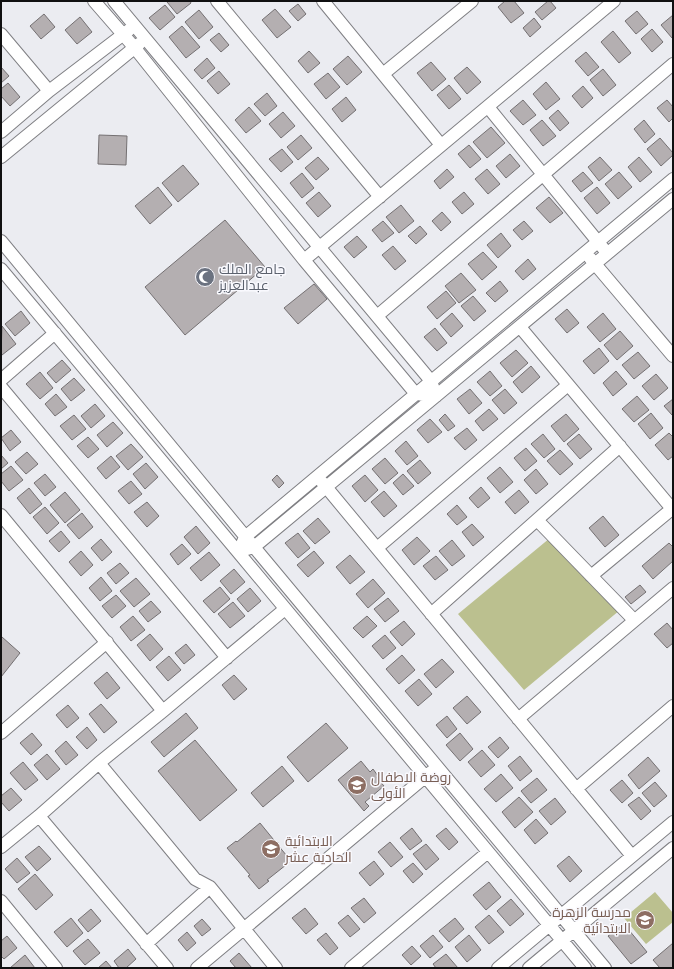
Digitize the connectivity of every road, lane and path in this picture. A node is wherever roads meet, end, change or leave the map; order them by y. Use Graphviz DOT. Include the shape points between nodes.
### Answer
graph roads {
  1 [pos="94,1"];
  2 [pos="114,1"];
  3 [pos="217,1"];
  4 [pos="323,1"];
  5 [pos="614,1"];
  6 [pos="468,2"];
  7 [pos="135,25"];
  8 [pos="1,34"];
  9 [pos="123,35"];
  10 [pos="146,38"];
  11 [pos="134,48"];
  12 [pos="673,64"];
  13 [pos="383,74"];
  14 [pos="49,92"];
  15 [pos="488,107"];
  16 [pos="1,132"];
  17 [pos="441,145"];
  18 [pos="1,157"];
  19 [pos="544,174"];
  20 [pos="673,179"];
  21 [pos="380,197"];
  22 [pos="673,199"];
  23 [pos="1,241"];
  24 [pos="598,241"];
  25 [pos="319,248"];
  26 [pos="586,252"];
  27 [pos="608,253"];
  28 [pos="304,260"];
  29 [pos="595,264"];
  30 [pos="1,269"];
  31 [pos="377,316"];
  32 [pos="520,327"];
  33 [pos="55,333"];
  34 [pos="673,356"];
  35 [pos="1,380"];
  36 [pos="431,381"];
  37 [pos="568,385"];
  38 [pos="1,387"];
  39 [pos="416,394"];
  40 [pos="436,396"];
  41 [pos="620,446"];
  42 [pos="317,477"];
  43 [pos="326,488"];
  44 [pos="673,509"];
  45 [pos="1,515"];
  46 [pos="537,520"];
  47 [pos="245,537"];
  48 [pos="254,547"];
  49 [pos="377,548"];
  50 [pos="238,552"];
  51 [pos="592,576"];
  52 [pos="673,588"];
  53 [pos="285,609"];
  54 [pos="431,614"];
  55 [pos="634,620"];
  56 [pos="106,642"];
  57 [pos="227,658"];
  58 [pos="673,706"];
  59 [pos="163,711"];
  60 [pos="518,718"];
  61 [pos="1,733"];
  62 [pos="99,763"];
  63 [pos="437,766"];
  64 [pos="425,777"];
  65 [pos="576,789"];
  66 [pos="39,816"];
  67 [pos="673,822"];
  68 [pos="1,847"];
  69 [pos="673,848"];
  70 [pos="488,852"];
  71 [pos="632,856"];
  72 [pos="210,887"];
  73 [pos="1,901"];
  74 [pos="561,915"];
  75 [pos="549,925"];
  76 [pos="244,929"];
  77 [pos="574,931"];
  78 [pos="562,941"];
  79 [pos="146,944"];
  80 [pos="56,968"];
  81 [pos="167,968"];
  82 [pos="197,968"];
  83 [pos="276,968"];
  84 [pos="350,968"];
  85 [pos="498,968"];
  86 [pos="530,968"];
  87 [pos="585,968"];
  88 [pos="605,968"];
  1 -- 9 [label="street"];
  2 -- 7 [label="street"];
  3 -- 21 [label="street"];
  4 -- 13 [label="street"];
  5 -- 15 [label="street"];
  6 -- 13 [label="street"];
  7 -- 9 [label="street"];
  7 -- 10 [label="street"];
  8 -- 14 [label="street"];
  9 -- 11 [label="street"];
  9 -- 14 [label="street"];
  10 -- 11 [label="street"];
  10 -- 25 [label="street"];
  11 -- 18 [label="street"];
  11 -- 28 [label="street"];
  12 -- 19 [label="street"];
  13 -- 17 [label="street"];
  14 -- 16 [label="street"];
  15 -- 17 [label="street"];
  15 -- 19 [label="street"];
  17 -- 21 [label="street"];
  19 -- 24 [label="street"];
  19 -- 31 [label="street"];
  20 -- 24 [label="street"];
  21 -- 25 [label="street"];
  22 -- 27 [label="street"];
  23 -- 47 [label="street"];
  24 -- 26 [label="street"];
  24 -- 27 [label="street"];
  25 -- 28 [label="street"];
  25 -- 31 [label="street"];
  26 -- 29 [label="street"];
  26 -- 36 [label="street"];
  27 -- 29 [label="street"];
  28 -- 39 [label="street"];
  29 -- 32 [label="street"];
  29 -- 34 [label="street"];
  30 -- 33 [label="street"];
  31 -- 36 [label="street"];
  32 -- 37 [label="street"];
  32 -- 40 [label="street"];
  33 -- 35 [label="street"];
  33 -- 50 [label="street"];
  36 -- 39 [label="street"];
  36 -- 40 [label="street"];
  37 -- 41 [label="street"];
  37 -- 49 [label="street"];
  38 -- 57 [label="street"];
  39 -- 40 [label="street"];
  39 -- 42 [label="street"];
  40 -- 43 [label="street"];
  41 -- 44 [label="street"];
  41 -- 46 [label="street"];
  42 -- 43 [label="street"];
  42 -- 47 [label="street"];
  43 -- 48 [label="street"];
  43 -- 49 [label="street"];
  44 -- 51 [label="street"];
  45 -- 56 [label="street"];
  46 -- 51 [label="street"];
  46 -- 54 [label="street"];
  47 -- 48 [label="street"];
  47 -- 50 [label="street"];
  48 -- 50 [label="street"];
  48 -- 63 [label="street"];
  49 -- 54 [label="street"];
  50 -- 53 [label="street"];
  51 -- 55 [label="street"];
  52 -- 55 [label="street"];
  53 -- 57 [label="street"];
  53 -- 64 [label="street"];
  54 -- 60 [label="street"];
  55 -- 60 [label="street"];
  56 -- 59 [label="street"];
  56 -- 61 [label="street"];
  57 -- 59 [label="street"];
  58 -- 65 [label="street"];
  59 -- 62 [label="street"];
  60 -- 65 [label="street"];
  62 -- 66 [label="street"];
  62 -- 72 [label="street" via="195,879"];
  63 -- 64 [label="street"];
  63 -- 74 [label="street"];
  64 -- 70 [label="street"];
  64 -- 76 [label="street"];
  65 -- 71 [label="street"];
  66 -- 68 [label="street"];
  66 -- 79 [label="street"];
  67 -- 71 [label="street"];
  69 -- 77 [label="street"];
  70 -- 75 [label="street"];
  70 -- 84 [label="street"];
  71 -- 74 [label="street"];
  72 -- 76 [label="street"];
  72 -- 79 [label="street"];
  73 -- 80 [label="street"];
  74 -- 75 [label="street"];
  74 -- 77 [label="street"];
  75 -- 78 [label="street"];
  75 -- 85 [label="street"];
  76 -- 82 [label="street"];
  76 -- 83 [label="street"];
  77 -- 78 [label="street"];
  77 -- 88 [label="street"];
  78 -- 86 [label="street"];
  78 -- 87 [label="street"];
  79 -- 81 [label="street"];
}
